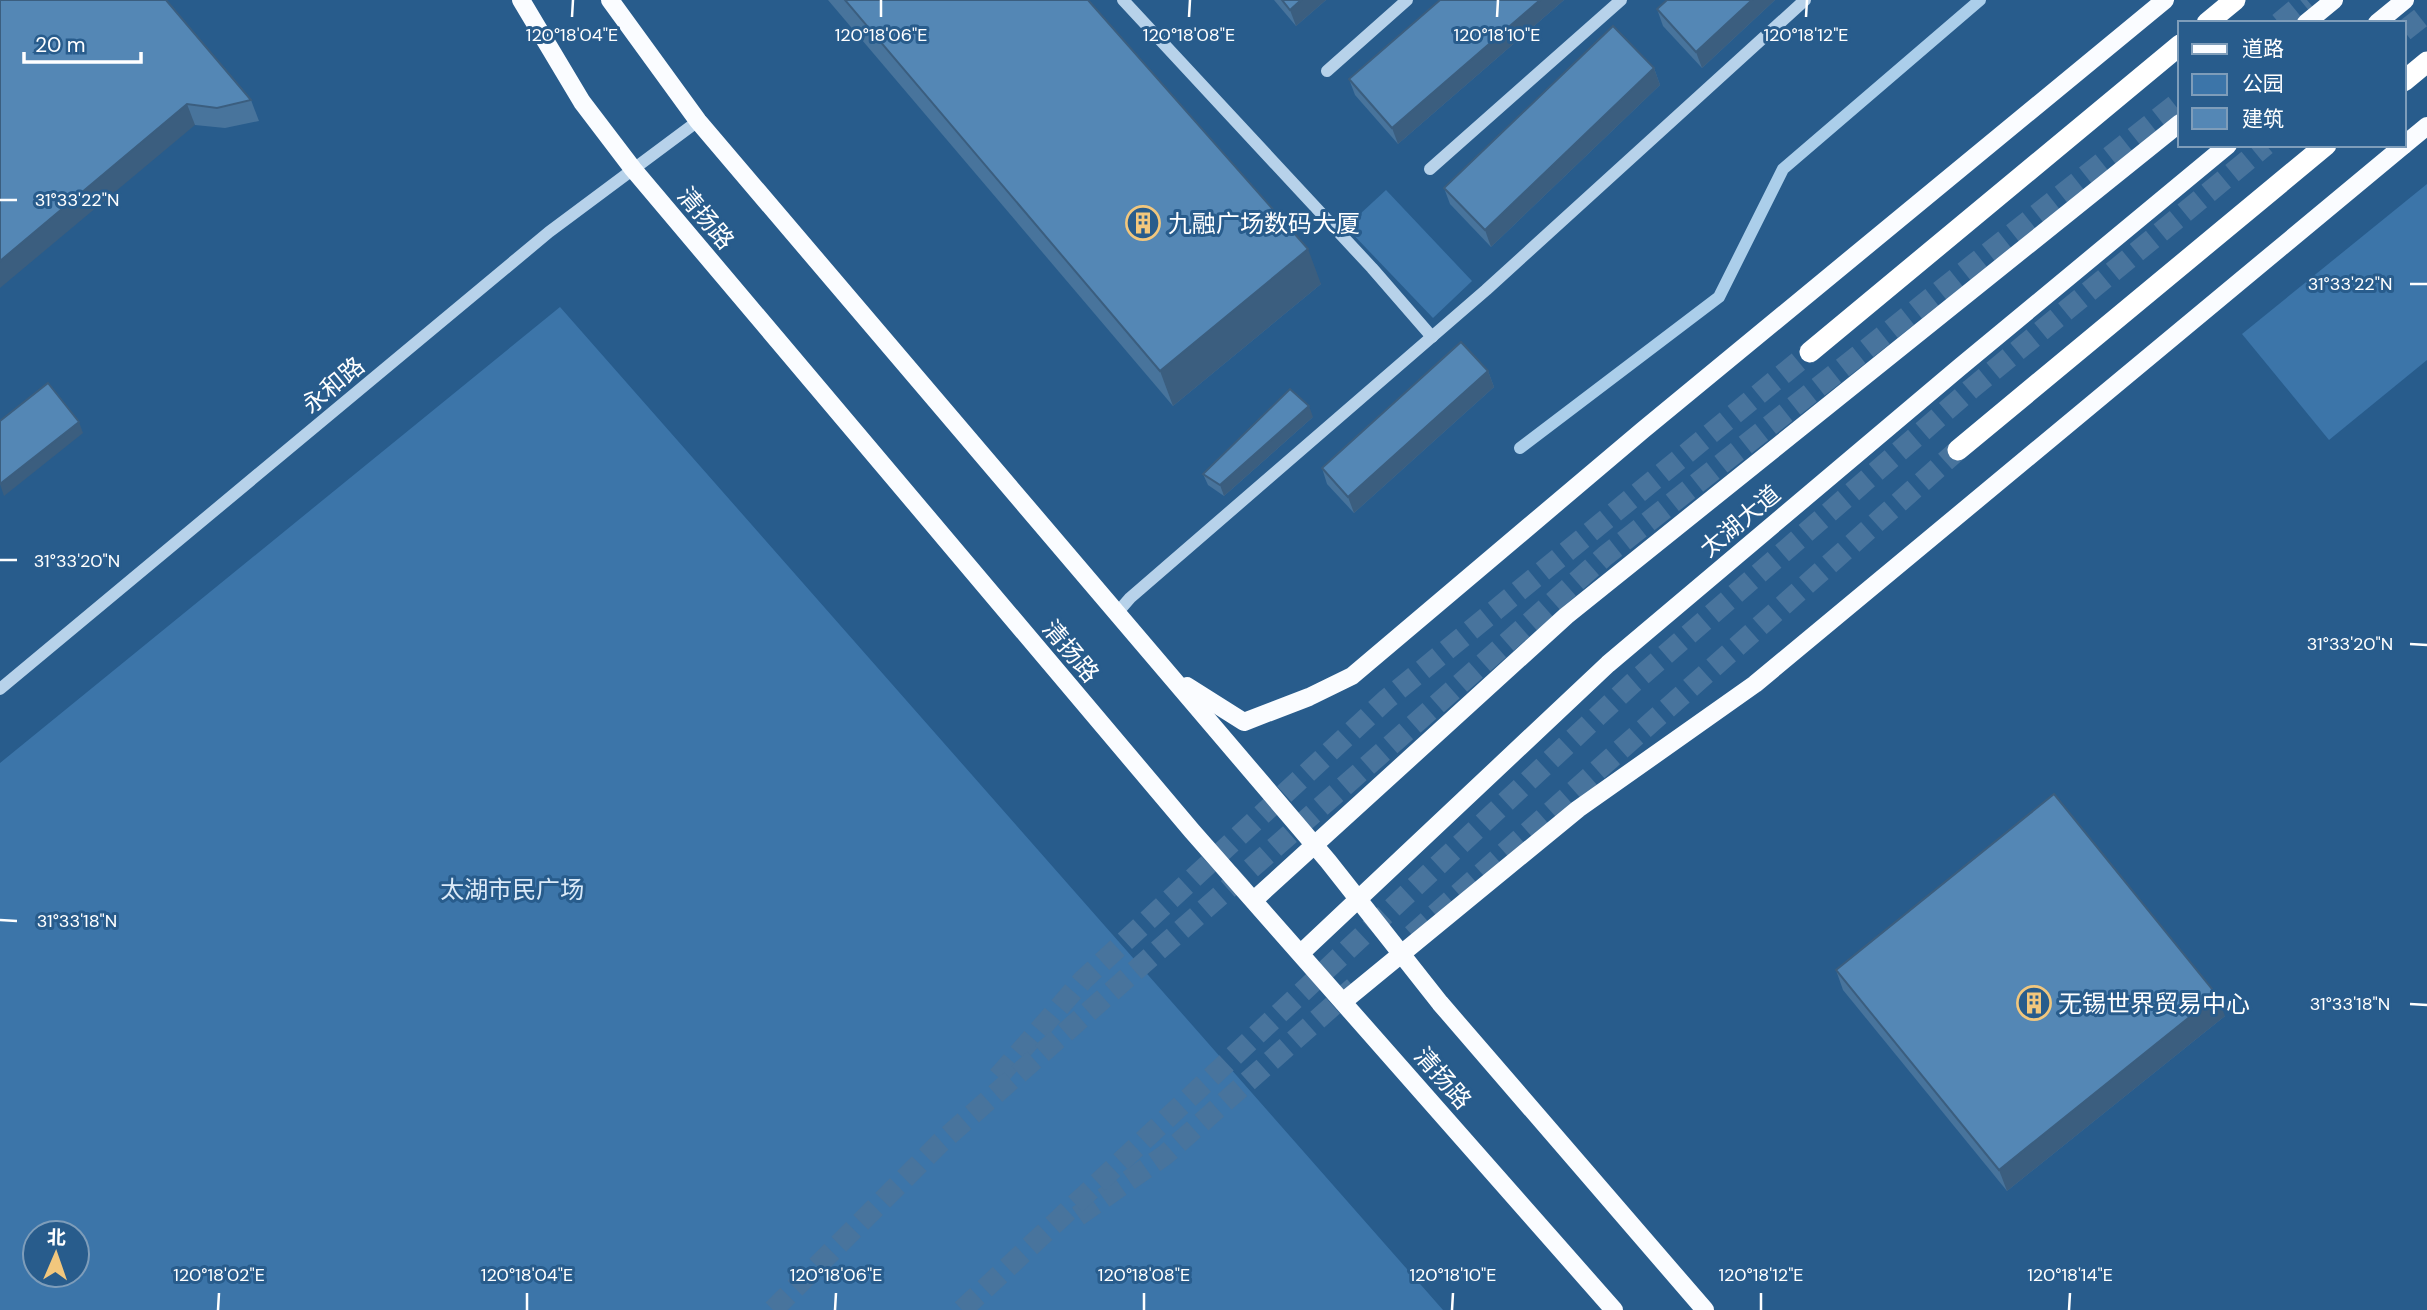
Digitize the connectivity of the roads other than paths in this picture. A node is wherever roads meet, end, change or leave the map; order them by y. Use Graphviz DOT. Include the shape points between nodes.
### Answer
graph roads {
  1 [pos="520,0"];
  2 [pos="610,0"];
  3 [pos="1123,0"];
  4 [pos="1407,0"];
  5 [pos="1621,0"];
  6 [pos="1805,0"];
  7 [pos="2165,0"];
  8 [pos="2235,0"];
  9 [pos="2334,0"];
  10 [pos="2405,0"];
  11 [pos="2209,21"];
  12 [pos="2308,21"];
  13 [pos="2379,21"];
  14 [pos="2178,47"];
  15 [pos="2427,62"];
  16 [pos="1327,71"];
  17 [pos="2406,79"];
  18 [pos="698,121"];
  19 [pos="2178,126"];
  20 [pos="2427,126"];
  21 [pos="2406,143"];
  22 [pos="2226,147"];
  23 [pos="2324,147"];
  24 [pos="2402,147"];
  25 [pos="633,169"];
  26 [pos="1430,169"];
  27 [pos="1432,337"];
  28 [pos="1810,352"];
  29 [pos="1958,450"];
  30 [pos="1117,613"];
  31 [pos="1170,674"];
  32 [pos="0,689"];
  33 [pos="1314,844"];
  34 [pos="1254,900"];
  35 [pos="1359,900"];
  36 [pos="1301,953"];
  37 [pos="1402,955"];
  38 [pos="1344,1002"];
  39 [pos="1614,1310"];
  40 [pos="1705,1310"];
  1 -- 25 [label="main road, 清扬路" via="582,102"];
  2 -- 18 [label="main road, 清扬路"];
  3 -- 27 [label="street"];
  4 -- 16 [label="street"];
  5 -- 26 [label="street"];
  6 -- 27 [label="street"];
  7 -- 31 [label="main road" via="1352,676 1244,722"];
  8 -- 11 [label="highway"];
  9 -- 12 [label="main road"];
  10 -- 13 [label="main road"];
  14 -- 28 [label="highway"];
  15 -- 17 [label="highway"];
  18 -- 25 [label="street, 永和路"];
  18 -- 30 [label="main road, 清扬路"];
  19 -- 33 [label="main road, 太湖大道" via="1566,616"];
  20 -- 21 [label="main road"];
  22 -- 35 [label="main road, 太湖大道" via="1608,664"];
  23 -- 29 [label="highway"];
  24 -- 37 [label="main road" via="1755,684 1578,809"];
  25 -- 32 [label="street, 永和路" via="549,232"];
  25 -- 34 [label="main road, 清扬路"];
  27 -- 30 [label="street"];
  30 -- 31 [label="main road, 清扬路"];
  31 -- 33 [label="main road, 清扬路"];
  33 -- 34 [label="main road, 太湖大道"];
  33 -- 35 [label="main road, 清扬路"];
  34 -- 36 [label="main road, 清扬路"];
  35 -- 36 [label="main road, 太湖大道"];
  35 -- 37 [label="main road, 清扬路"];
  36 -- 38 [label="main road, 清扬路"];
  37 -- 38 [label="main road"];
  37 -- 40 [label="main road, 清扬路"];
  38 -- 39 [label="main road, 清扬路"];
}
